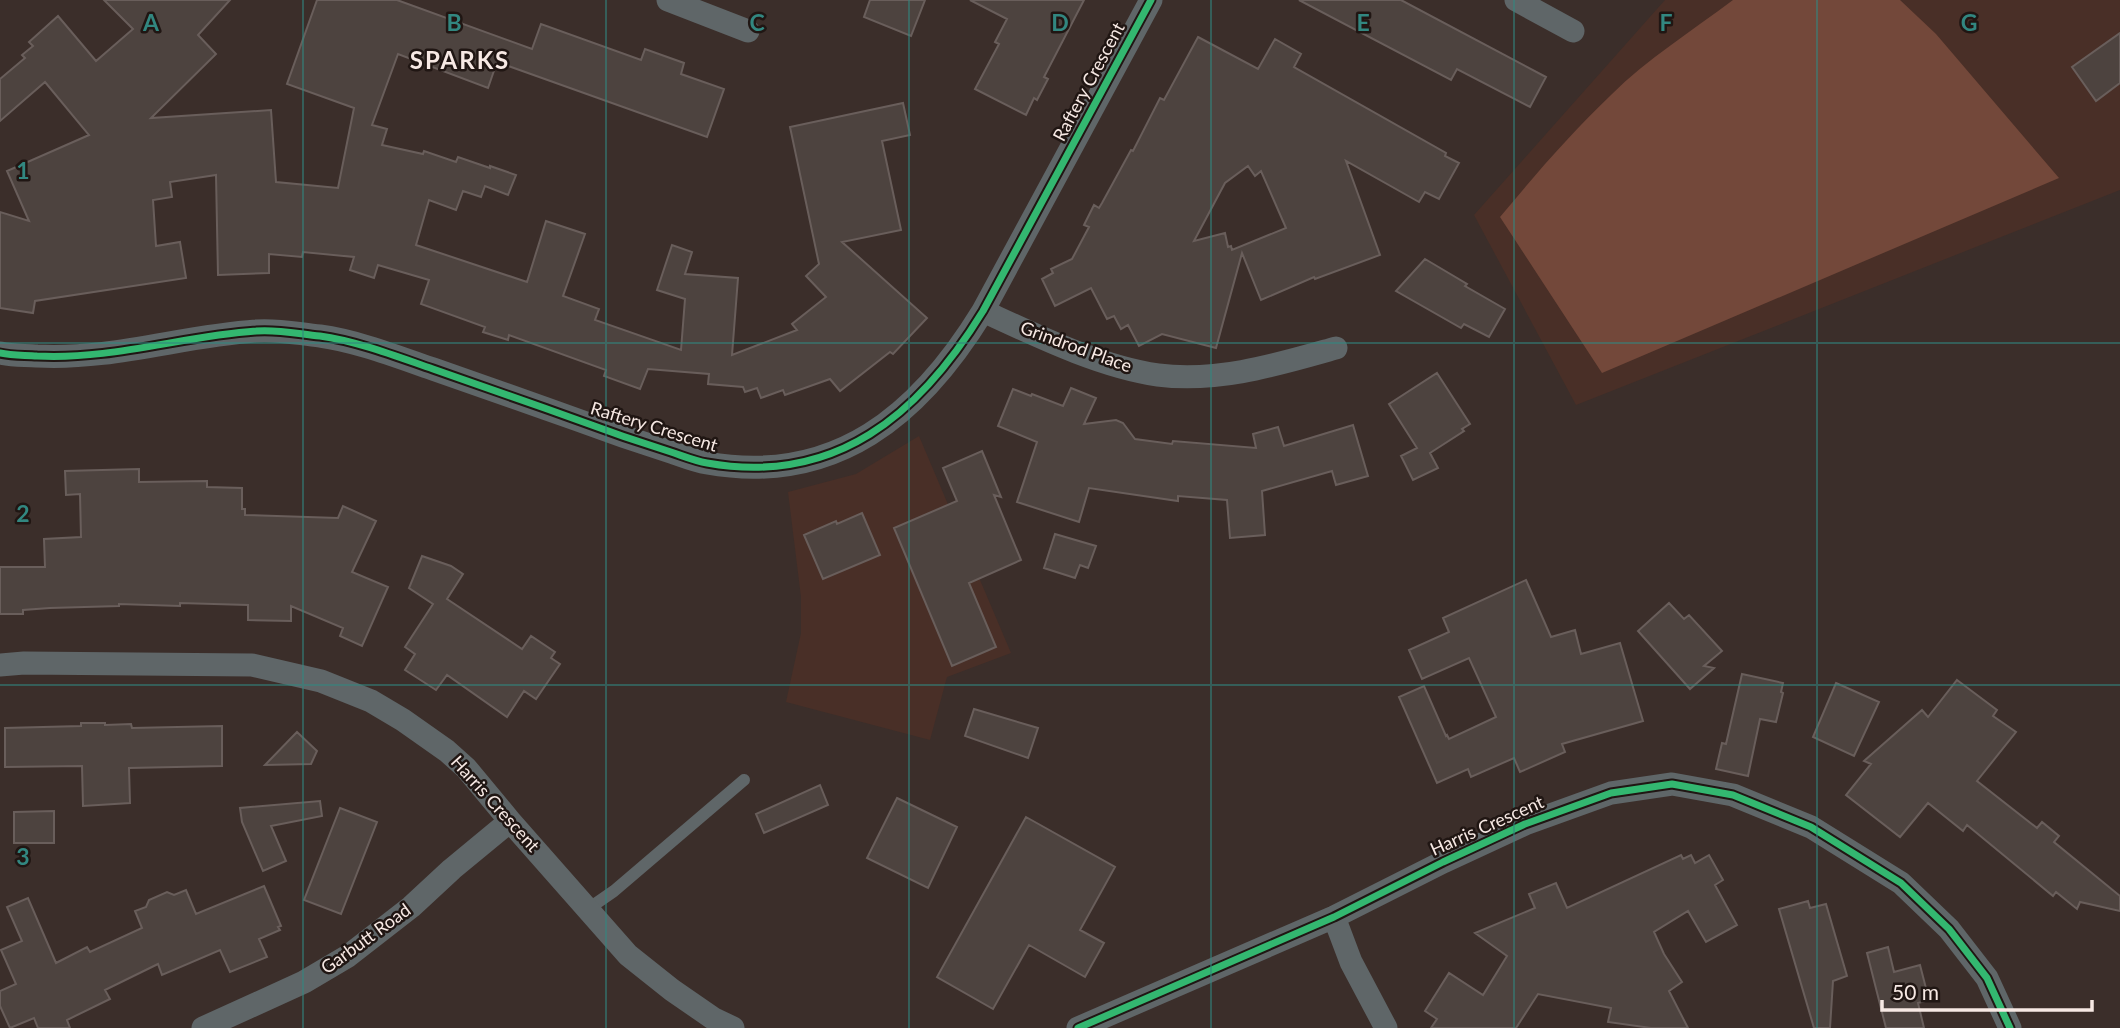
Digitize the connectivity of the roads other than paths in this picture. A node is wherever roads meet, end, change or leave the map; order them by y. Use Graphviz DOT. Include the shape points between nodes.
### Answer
graph roads {
  1 [pos="668,0"];
  2 [pos="1151,0"];
  3 [pos="1516,0"];
  4 [pos="748,31"];
  5 [pos="1573,31"];
  6 [pos="983,311"];
  7 [pos="1336,348"];
  8 [pos="0,353"];
  9 [pos="0,665"];
  10 [pos="744,780"];
  11 [pos="510,821"];
  12 [pos="588,909"];
  13 [pos="1334,917"];
  14 [pos="203,1028"];
  15 [pos="733,1028"];
  16 [pos="1078,1028"];
  17 [pos="1386,1028"];
  18 [pos="2010,1028"];
  1 -- 4 [label="street"];
  2 -- 6 [label="street, Raftery Crescent"];
  3 -- 5 [label="street"];
  6 -- 7 [label="street, Grindrod Place" via="1056,344 1157,375 1237,372"];
  6 -- 8 [label="street, Raftery Crescent" via="928,386 881,428 827,456 782,466 706,463 333,338 258,331 97,355"];
  9 -- 11 [label="street, Harris Crescent" via="220,663 252,665 321,681 382,707 447,751"];
  10 -- 12 [label="lane"];
  11 -- 12 [label="street, Harris Crescent"];
  11 -- 14 [label="street, Garbutt Road" via="348,956 304,982"];
  12 -- 15 [label="street, Harris Crescent" via="628,955 672,990"];
  13 -- 16 [label="street, Harris Crescent"];
  13 -- 17 [label="street" via="1351,962"];
  13 -- 18 [label="street, Harris Crescent" via="1525,824 1611,793 1672,784 1733,795 1811,827 1901,883 1949,929 1987,978"];
}
